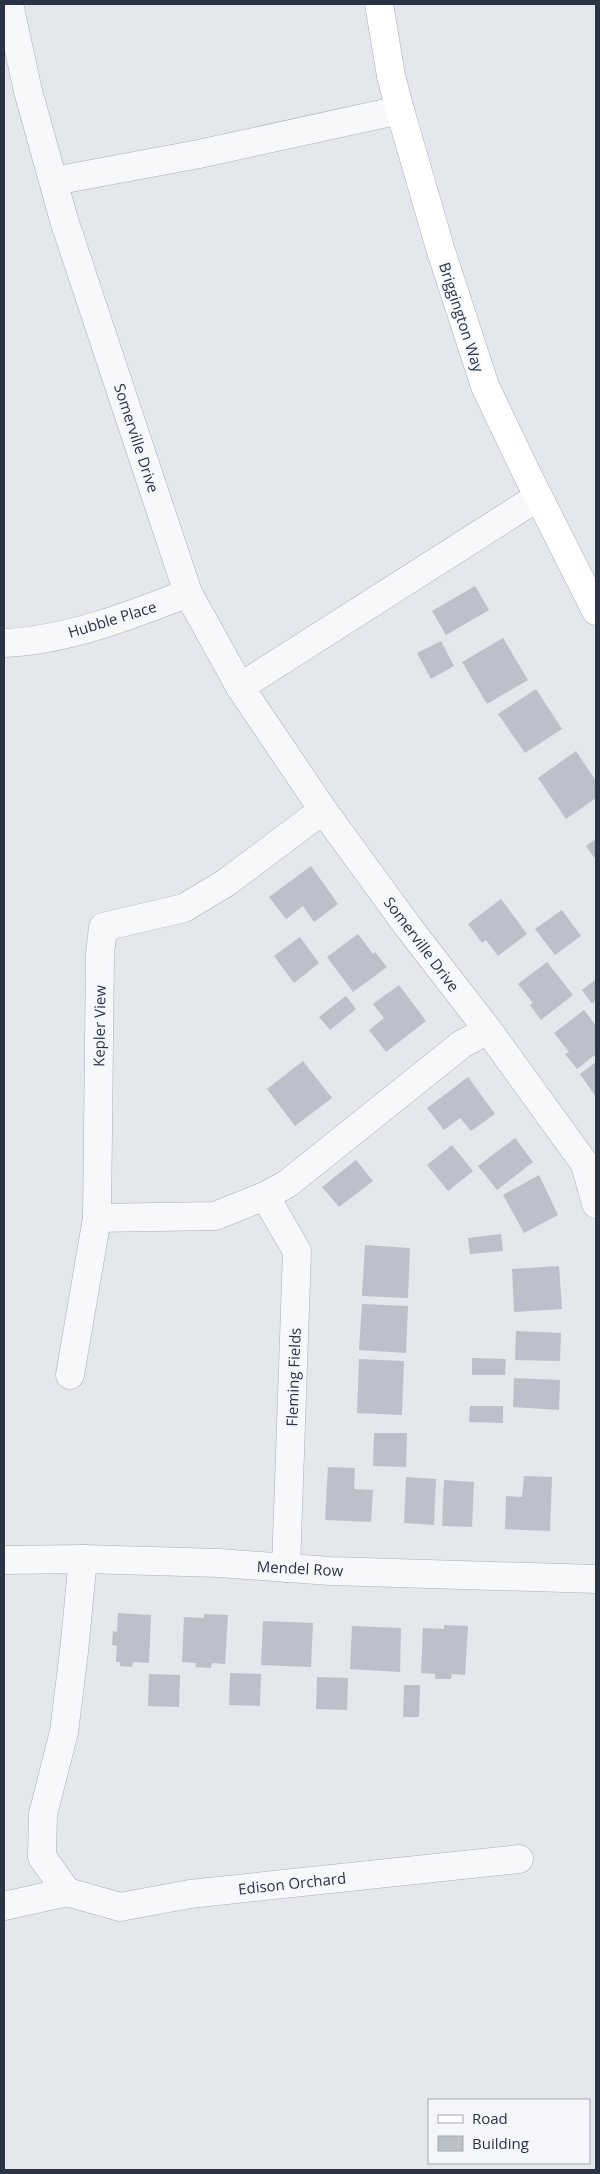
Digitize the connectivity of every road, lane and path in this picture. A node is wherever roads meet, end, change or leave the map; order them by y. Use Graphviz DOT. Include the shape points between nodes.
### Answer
graph roads {
  1 [pos="9,4"];
  2 [pos="380,4"];
  3 [pos="400,110"];
  4 [pos="54,181"];
  5 [pos="538,497"];
  6 [pos="188,593"];
  7 [pos="596,611"];
  8 [pos="4,643"];
  9 [pos="240,687"];
  10 [pos="322,810"];
  11 [pos="488,1030"];
  12 [pos="265,1196"];
  13 [pos="596,1204"];
  14 [pos="97,1218"];
  15 [pos="70,1375"];
  16 [pos="83,1559"];
  17 [pos="4,1560"];
  18 [pos="286,1568"];
  19 [pos="596,1579"];
  20 [pos="519,1859"];
  21 [pos="67,1892"];
  22 [pos="4,1906"];
  1 -- 4 [label="street, Somerville Drive" via="28,91"];
  2 -- 3 [label="street, Briggington Way" via="391,76"];
  3 -- 4 [label="street" via="199,154"];
  3 -- 5 [label="street, Briggington Way" via="485,386"];
  4 -- 6 [label="street, Somerville Drive" via="64,220"];
  5 -- 7 [label="street, Briggington Way"];
  5 -- 9 [label="street"];
  6 -- 8 [label="street, Hubble Place" via="74,633"];
  6 -- 9 [label="street, Somerville Drive"];
  9 -- 10 [label="street, Somerville Drive"];
  10 -- 11 [label="street, Somerville Drive"];
  10 -- 14 [label="street, Kepler View" via="227,882 184,908 103,927"];
  11 -- 12 [label="street" via="462,1044 287,1184"];
  11 -- 13 [label="street, Somerville Drive" via="585,1164"];
  12 -- 14 [label="street" via="215,1216"];
  12 -- 18 [label="street, Fleming Fields" via="297,1251"];
  14 -- 15 [label="street, Kepler View"];
  16 -- 17 [label="street, Mendel Row"];
  16 -- 18 [label="street, Mendel Row"];
  16 -- 21 [label="street" via="64,1732 43,1814 42,1857"];
  18 -- 19 [label="street, Mendel Row"];
  20 -- 21 [label="street, Edison Orchard" via="190,1894 120,1907"];
  21 -- 22 [label="street, Edison Orchard"];
}
